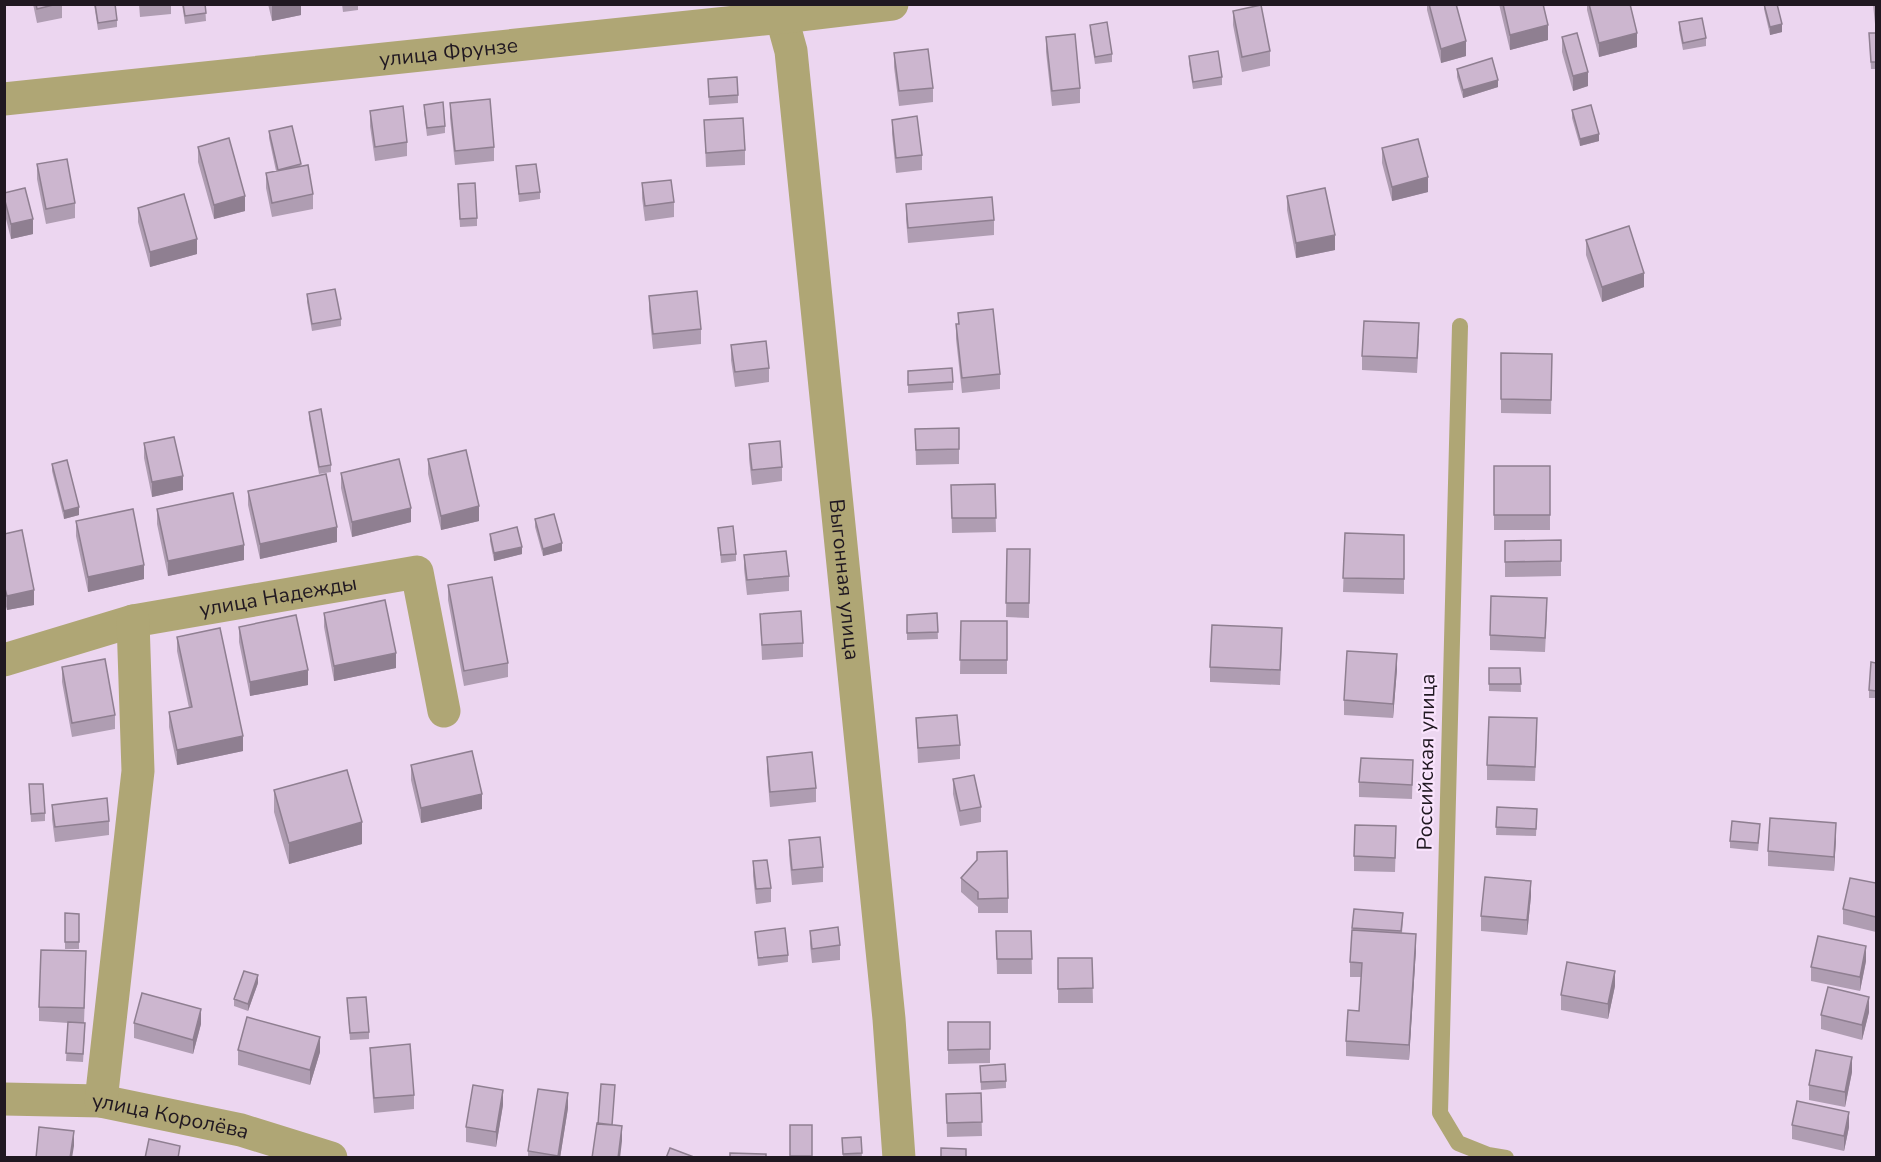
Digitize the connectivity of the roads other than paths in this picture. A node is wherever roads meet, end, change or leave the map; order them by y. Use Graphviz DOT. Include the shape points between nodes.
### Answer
graph roads {
  1 [pos="892,4"];
  2 [pos="781,11"];
  3 [pos="4,99"];
  4 [pos="1460,326"];
  5 [pos="133,621"];
  6 [pos="4,660"];
  7 [pos="444,711"];
  8 [pos="4,1099"];
  9 [pos="101,1101"];
  10 [pos="331,1158"];
  11 [pos="900,1158"];
  12 [pos="1506,1158"];
  1 -- 2 [label="street, улица Фрунзе"];
  2 -- 3 [label="street, улица Фрунзе"];
  2 -- 11 [label="street, Выгонная улица" via="791,51"];
  4 -- 12 [label="lane, Российская улица" via="1440,1113 1458,1143"];
  5 -- 6 [label="street, улица Надежды"];
  5 -- 7 [label="street, улица Надежды" via="417,572"];
  5 -- 9 [label="street" via="138,771"];
  8 -- 9 [label="street, улица Королёва"];
  9 -- 10 [label="street, улица Королёва" via="241,1130"];
}
